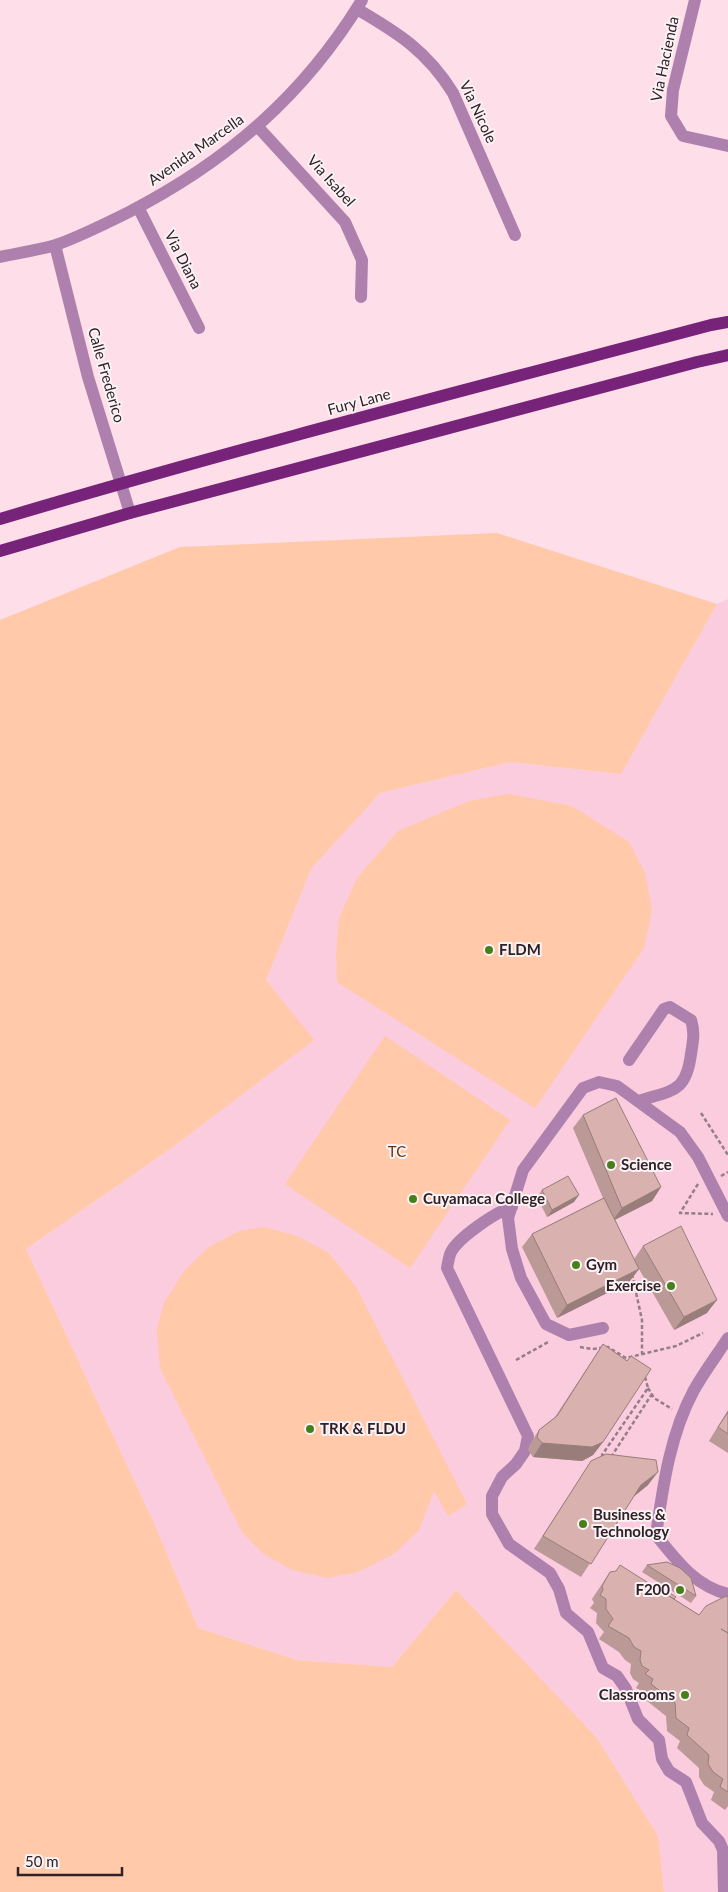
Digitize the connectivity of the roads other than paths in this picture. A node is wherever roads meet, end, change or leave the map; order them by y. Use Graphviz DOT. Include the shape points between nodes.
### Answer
graph roads {
  1 [pos="695,0"];
  2 [pos="359,5"];
  3 [pos="258,127"];
  4 [pos="728,146"];
  5 [pos="138,207"];
  6 [pos="515,235"];
  7 [pos="56,245"];
  8 [pos="0,258"];
  9 [pos="361,297"];
  10 [pos="728,322"];
  11 [pos="199,328"];
  12 [pos="728,355"];
  13 [pos="121,483"];
  14 [pos="130,513"];
  15 [pos="0,519"];
  16 [pos="0,551"];
  17 [pos="629,1060"];
  18 [pos="639,1101"];
  19 [pos="512,1207"];
  20 [pos="728,1215"];
  21 [pos="603,1328"];
  22 [pos="728,1338"];
  23 [pos="728,1594"];
  24 [pos="724,1892"];
  1 -- 4 [label="street, Via Hacienda" via="673,90 671,116 683,136"];
  2 -- 3 [label="street, Avenida Marcella" via="336,40 300,84"];
  2 -- 6 [label="street, Via Nicole" via="411,43 444,79"];
  3 -- 5 [label="street, Avenida Marcella" via="177,186"];
  3 -- 9 [label="street, Via Isabel" via="345,222 362,260"];
  5 -- 7 [label="street, Avenida Marcella"];
  5 -- 11 [label="street, Via Diana"];
  7 -- 8 [label="street, Avenida Marcella"];
  7 -- 13 [label="street, Calle Frederico" via="88,377"];
  10 -- 13 [label="main road, Fury Lane"];
  12 -- 14 [label="main road"];
  13 -- 14 [label="street, Calle Frederico"];
  13 -- 15 [label="main road, Fury Lane"];
  14 -- 16 [label="main road"];
  17 -- 18 [label="street" via="664,1010 670,1007 691,1020 694,1031 689,1072 683,1084"];
  18 -- 19 [label="street" via="617,1086 599,1082 583,1088 524,1170"];
  18 -- 20 [label="street" via="680,1132"];
  19 -- 21 [label="street" via="508,1218 512,1249 521,1278 546,1324 569,1335"];
  19 -- 24 [label="street" via="500,1211 473,1230 452,1251 447,1268 528,1436 525,1451 502,1477 492,1496 492,1514 509,1544 550,1574 559,1589 566,1613 588,1632 603,1668 617,1676 638,1719 659,1740 662,1759 669,1771 686,1782 702,1823 723,1850"];
  22 -- 23 [label="street" via="694,1390 683,1416 666,1472 656,1535 696,1580 714,1591"];
}
